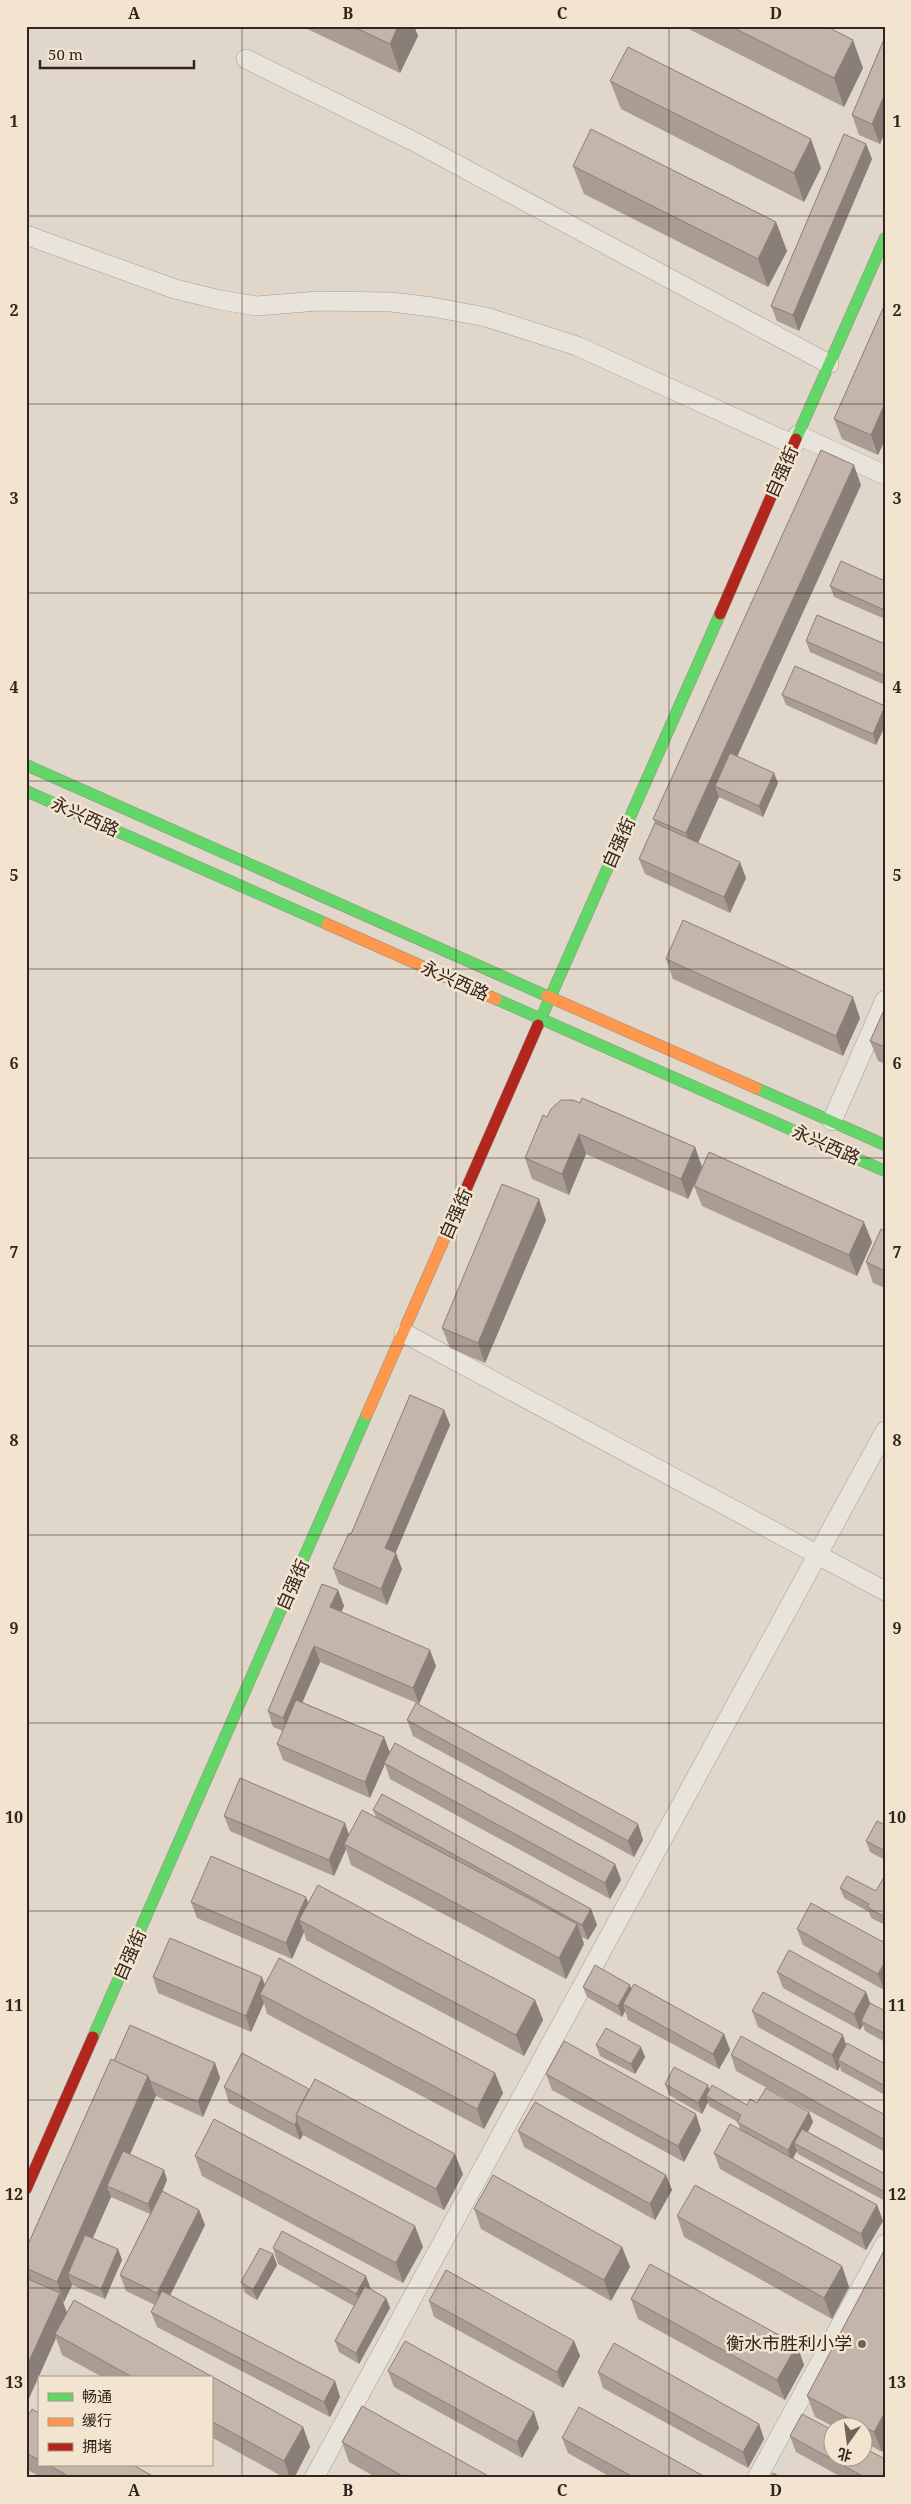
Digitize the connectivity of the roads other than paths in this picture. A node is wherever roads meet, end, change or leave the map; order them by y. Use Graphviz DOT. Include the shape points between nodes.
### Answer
graph roads {
  1 [pos="246,59"];
  2 [pos="26,235"];
  3 [pos="885,238"];
  4 [pos="829,364"];
  5 [pos="796,440"];
  6 [pos="885,475"];
  7 [pos="26,765"];
  8 [pos="26,791"];
  9 [pos="551,997"];
  10 [pos="885,1000"];
  11 [pos="542,1019"];
  12 [pos="832,1121"];
  13 [pos="885,1145"];
  14 [pos="885,1171"];
  15 [pos="404,1333"];
  16 [pos="885,1432"];
  17 [pos="817,1555"];
  18 [pos="885,1591"];
  19 [pos="26,2189"];
  20 [pos="885,2244"];
  21 [pos="314,2478"];
  22 [pos="757,2478"];
  1 -- 4 [label="street" via="413,141"];
  2 -- 5 [label="street" via="176,289 220,300 257,306 390,302 486,317 577,346"];
  3 -- 4 [label="street, 自强街"];
  4 -- 5 [label="street, 自强街"];
  5 -- 6 [label="street"];
  5 -- 9 [label="street, 自强街"];
  7 -- 9 [label="street, 永兴西路"];
  8 -- 11 [label="street, 永兴西路"];
  9 -- 11 [label="street, 自强街"];
  9 -- 12 [label="street, 永兴西路"];
  10 -- 12 [label="street"];
  11 -- 14 [label="street, 永兴西路"];
  11 -- 15 [label="street, 自强街"];
  12 -- 13 [label="street, 永兴西路"];
  15 -- 17 [label="street"];
  15 -- 19 [label="street, 自强街"];
  16 -- 17 [label="street"];
  17 -- 18 [label="street"];
  17 -- 21 [label="street"];
  20 -- 22 [label="street"];
}
